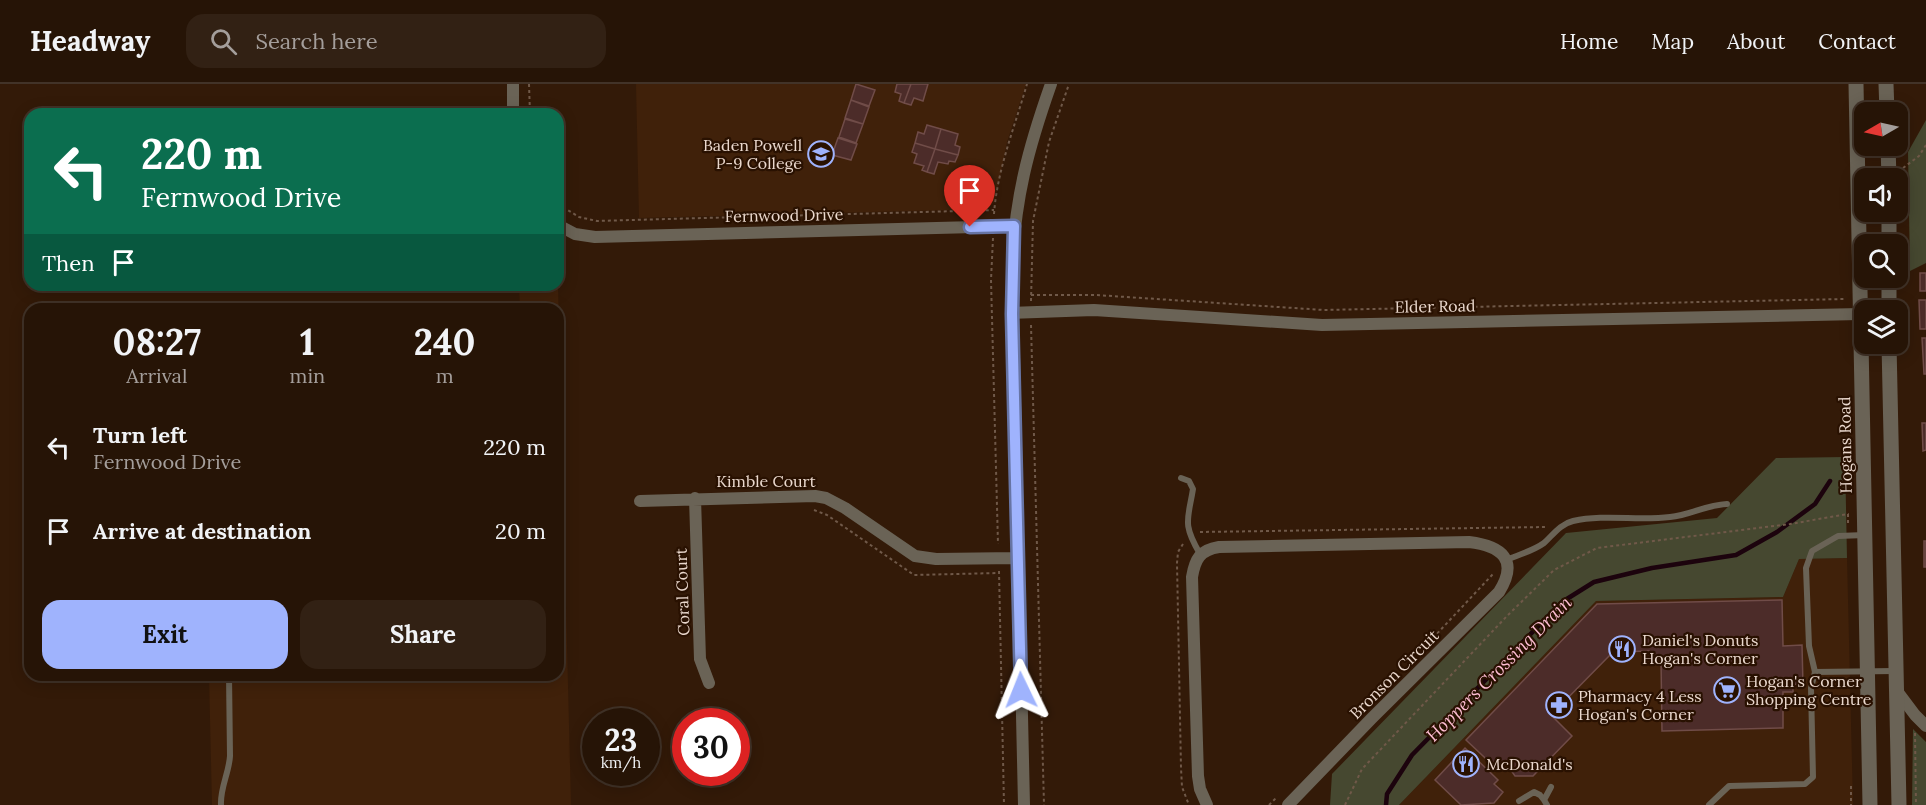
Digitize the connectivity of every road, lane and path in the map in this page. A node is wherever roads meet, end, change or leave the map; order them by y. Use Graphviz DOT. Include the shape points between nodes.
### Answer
graph roads {
  1 [pos="513,84"];
  2 [pos="529,84"];
  3 [pos="1027,84"];
  4 [pos="1051,84"];
  5 [pos="1069,84"];
  6 [pos="1856,84"];
  7 [pos="1886,84"];
  8 [pos="1887,102"];
  9 [pos="513,108"];
  10 [pos="530,108"];
  11 [pos="1926,145"];
  12 [pos="1906,164"];
  13 [pos="564,208"];
  14 [pos="994,210"];
  15 [pos="1014,226"];
  16 [pos="993,227"];
  17 [pos="564,228"];
  18 [pos="1031,295"];
  19 [pos="1844,299"];
  20 [pos="1862,300"];
  21 [pos="1030,313"];
  22 [pos="1012,314"];
  23 [pos="1854,314"];
  24 [pos="1863,354"];
  25 [pos="1889,354"];
  26 [pos="1181,478"];
  27 [pos="696,498"];
  28 [pos="640,501"];
  29 [pos="1727,504"];
  30 [pos="815,510"];
  31 [pos="1848,514"];
  32 [pos="1555,531"];
  33 [pos="1865,535"];
  34 [pos="1190,537"];
  35 [pos="1200,554"];
  36 [pos="999,558"];
  37 [pos="1017,558"];
  38 [pos="1506,560"];
  39 [pos="999,573"];
  40 [pos="1896,671"];
  41 [pos="1815,672"];
  42 [pos="1867,672"];
  43 [pos="229,681"];
  44 [pos="710,683"];
  45 [pos="1897,691"];
  46 [pos="1915,716"];
  47 [pos="1926,726"];
  48 [pos="1551,786"];
  49 [pos="1851,786"];
  50 [pos="1519,801"];
  51 [pos="1546,803"];
  52 [pos="221,805"];
  53 [pos="1004,805"];
  54 [pos="1024,805"];
  55 [pos="1044,805"];
  56 [pos="1189,805"];
  57 [pos="1208,805"];
  58 [pos="1288,805"];
  59 [pos="1345,805"];
  60 [pos="1709,805"];
  61 [pos="1851,805"];
  62 [pos="1870,805"];
  63 [pos="1899,805"];
  64 [pos="1916,805"];
  1 -- 9 [label="street"];
  2 -- 10 [label="path"];
  3 -- 14 [label="path"];
  4 -- 15 [label="street" via="1034,131"];
  5 -- 18 [label="path" via="1049,142 1037,198"];
  6 -- 20 [label="street, Hogans Road"];
  7 -- 8 [label="street"];
  11 -- 12 [label="path" via="1919,156"];
  13 -- 14 [label="path" via="579,217 597,220"];
  14 -- 16 [label="path"];
  15 -- 16 [label="street, Fernwood Drive"];
  15 -- 22 [label="street"];
  16 -- 17 [label="street, Fernwood Drive" via="595,237"];
  16 -- 36 [label="path"];
  18 -- 19 [label="path" via="1096,295 1324,310"];
  18 -- 21 [label="path"];
  21 -- 22 [label="street, Elder Road"];
  21 -- 23 [label="street, Elder Road" via="1094,310 1322,326"];
  21 -- 55 [label="path"];
  22 -- 37 [label="street"];
  24 -- 33 [label="street, Hogans Road"];
  25 -- 40 [label="street"];
  26 -- 34 [label="lane" via="1189,481 1193,489 1187,509"];
  27 -- 28 [label="street, Kimble Court"];
  27 -- 36 [label="street, Kimble Court" via="826,498 915,556"];
  27 -- 44 [label="street, Coral Court" via="700,659"];
  29 -- 32 [label="lane" via="1666,518 1571,521"];
  30 -- 39 [label="path" via="914,575"];
  31 -- 59 [label="path" via="1597,548 1554,570 1362,768"];
  32 -- 34 [label="path" via="1530,525 1214,531"];
  32 -- 38 [label="lane" via="1544,543"];
  33 -- 41 [label="lane" via="1838,536 1812,551 1806,568 1809,646"];
  33 -- 42 [label="street, Hogans Road"];
  34 -- 35 [label="lane"];
  34 -- 56 [label="path" via="1177,562 1181,768 1182,787"];
  35 -- 38 [label="street" via="1219,547 1469,542 1492,546"];
  35 -- 57 [label="street" via="1192,577 1198,776"];
  36 -- 37 [label="street, Kimble Court"];
  36 -- 39 [label="path"];
  37 -- 54 [label="street"];
  38 -- 58 [label="street, Bronson Circuit" via="1508,579 1499,592"];
  39 -- 53 [label="path"];
  40 -- 42 [label="lane"];
  40 -- 45 [label="street"];
  41 -- 42 [label="lane"];
  41 -- 60 [label="lane" via="1811,688 1813,777 1805,784 1729,786"];
  42 -- 62 [label="street, Hogans Road"];
  43 -- 52 [label="lane" via="230,756"];
  45 -- 46 [label="street"];
  45 -- 63 [label="street"];
  46 -- 47 [label="street"];
  46 -- 64 [label="path"];
  48 -- 51 [label="lane"];
  49 -- 61 [label="path"];
  50 -- 51 [label="lane" via="1534,792"];
}
